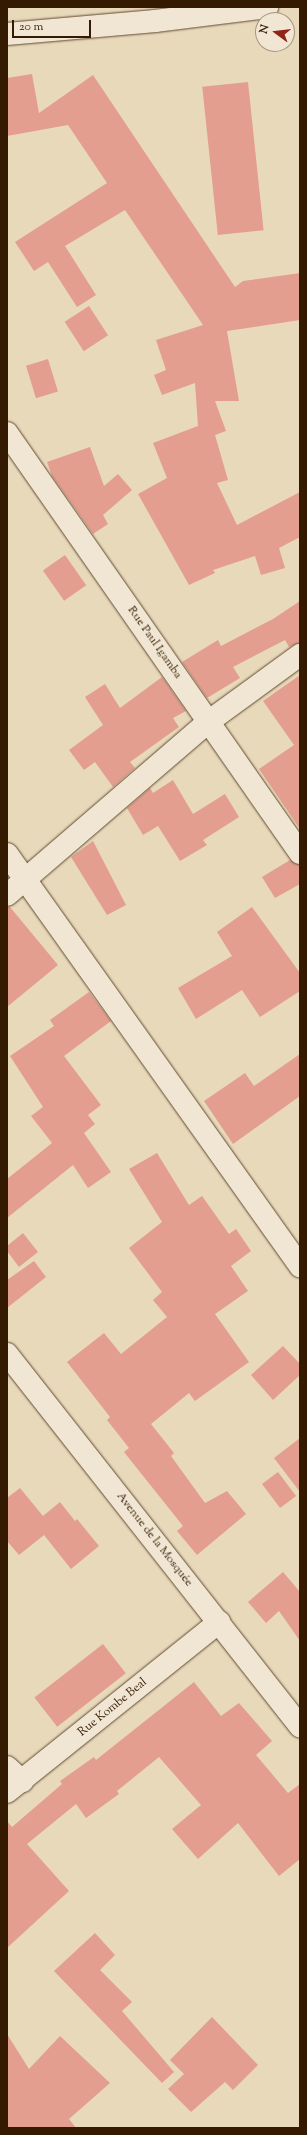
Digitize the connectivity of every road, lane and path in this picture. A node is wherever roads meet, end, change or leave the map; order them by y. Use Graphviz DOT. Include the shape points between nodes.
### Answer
graph roads {
  1 [pos="268,7"];
  2 [pos="7,34"];
  3 [pos="7,433"];
  4 [pos="300,655"];
  5 [pos="208,722"];
  6 [pos="300,853"];
  7 [pos="7,854"];
  8 [pos="26,880"];
  9 [pos="7,895"];
  10 [pos="300,1266"];
  11 [pos="7,1354"];
  12 [pos="219,1622"];
  13 [pos="300,1727"];
  14 [pos="12,1780"];
  1 -- 2 [label="street" via="155,21"];
  3 -- 5 [label="street, Rue Paul Igamba"];
  4 -- 5 [label="street"];
  5 -- 6 [label="street, Rue Paul Igamba"];
  5 -- 8 [label="street"];
  7 -- 8 [label="street"];
  8 -- 9 [label="street"];
  8 -- 10 [label="street"];
  11 -- 12 [label="street, Avenue de la Mosquée"];
  12 -- 13 [label="street, Avenue de la Mosquée"];
  12 -- 14 [label="street, Rue Kombe Beal"];
}
